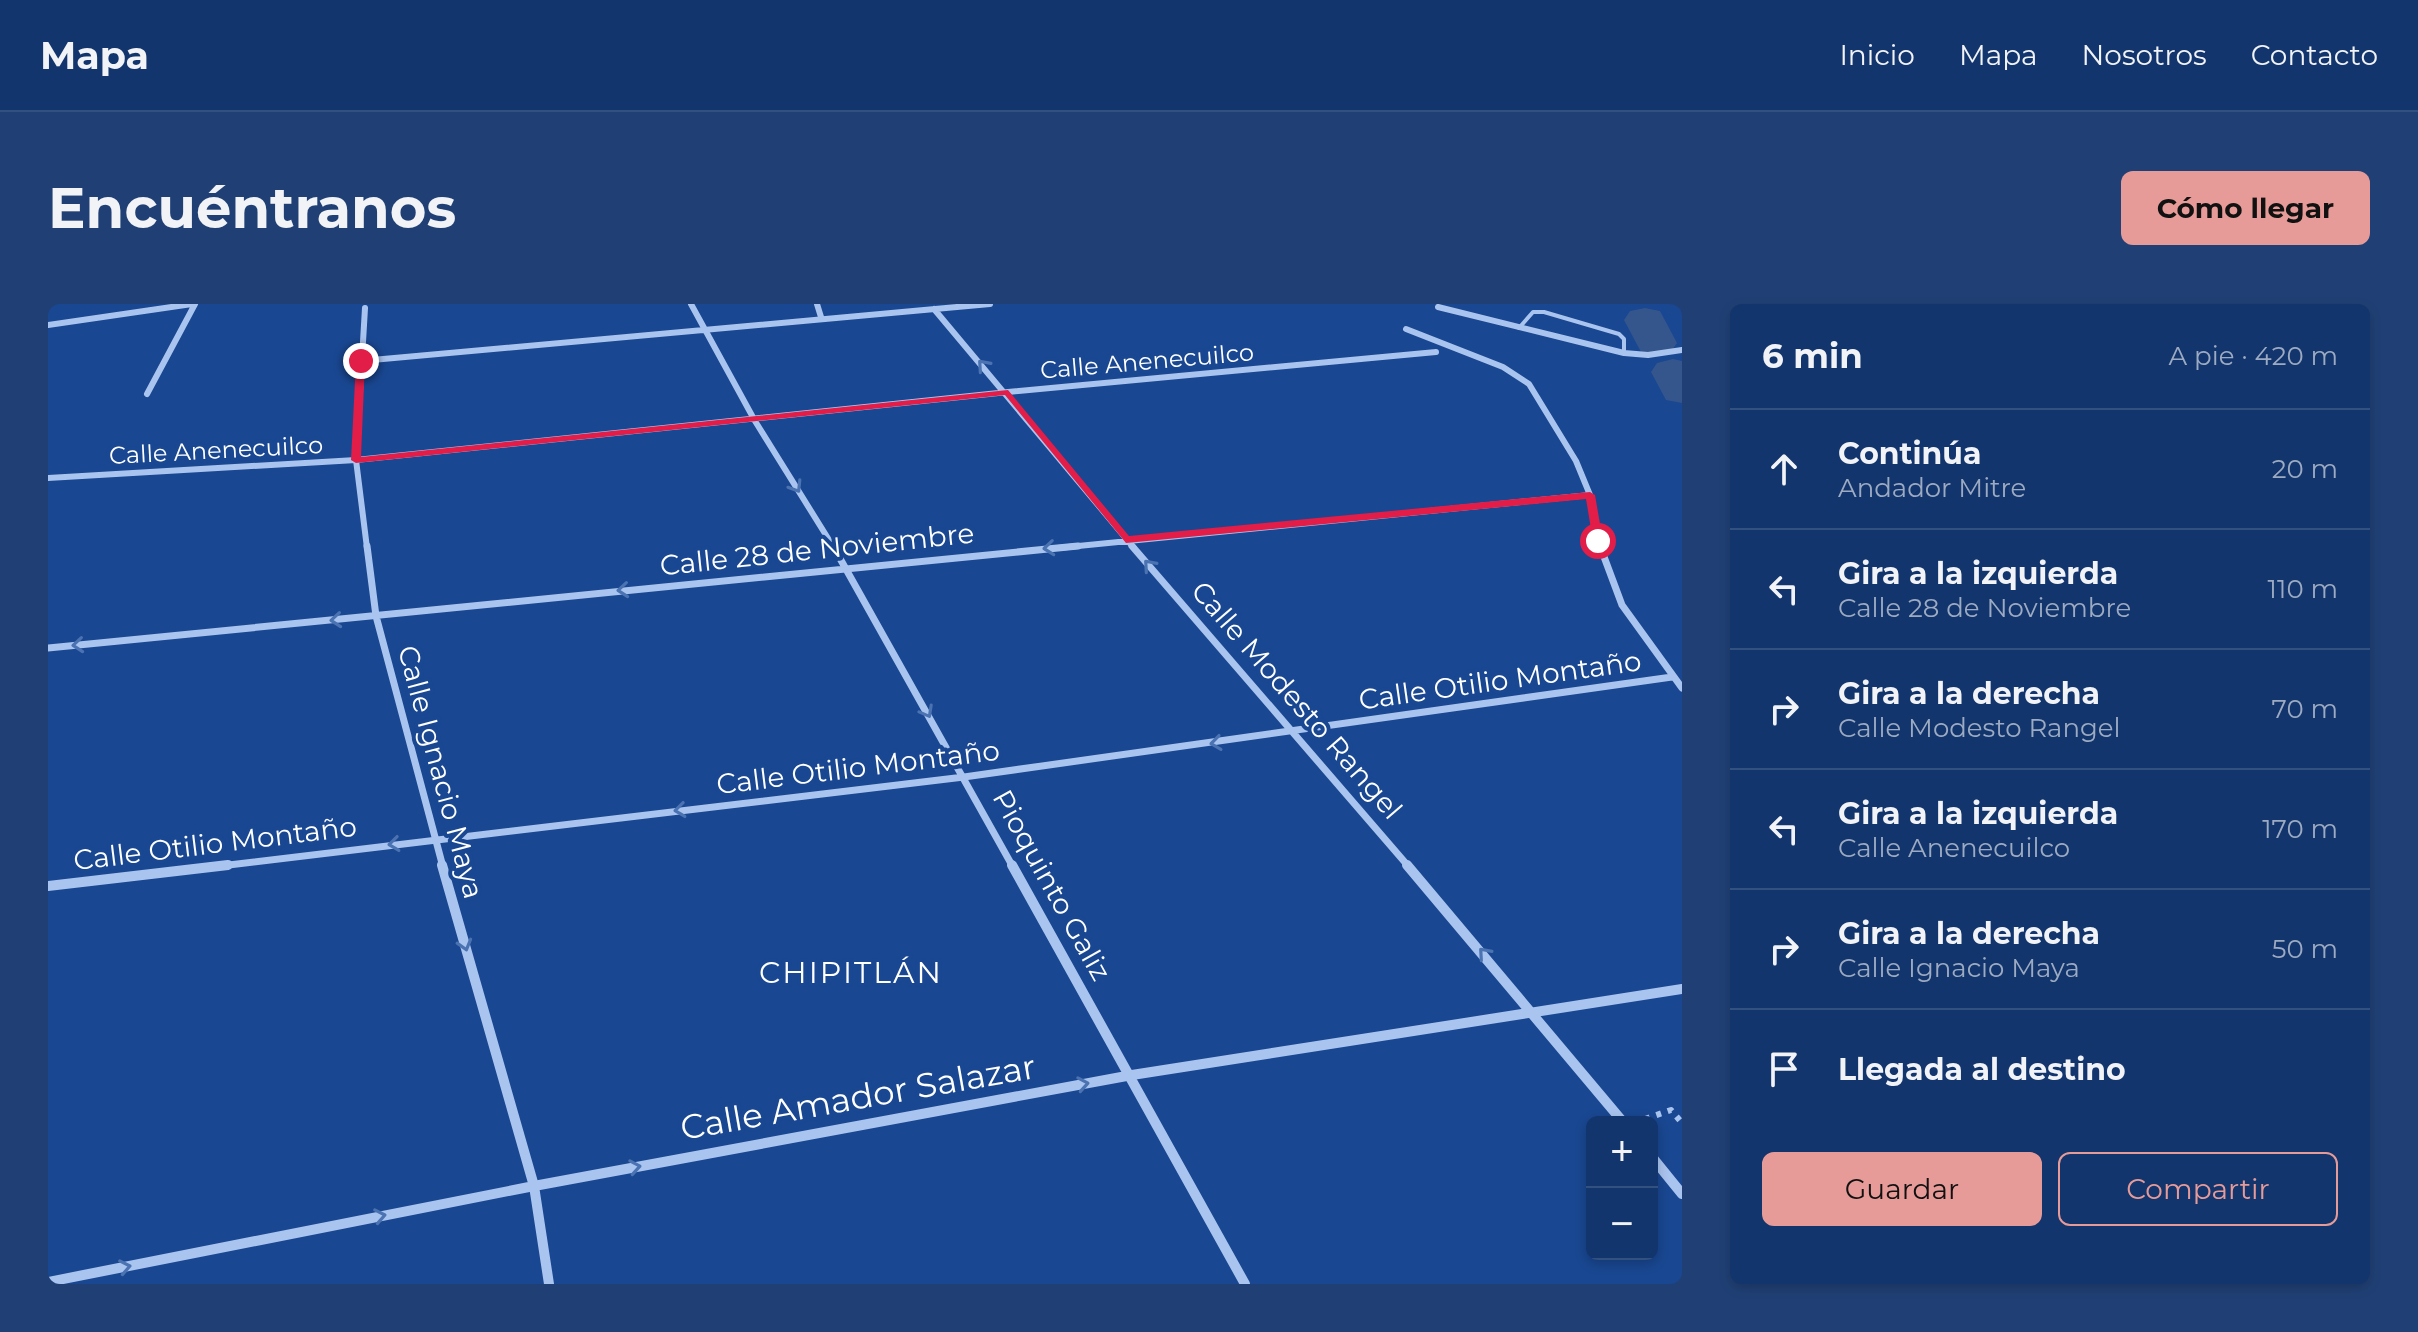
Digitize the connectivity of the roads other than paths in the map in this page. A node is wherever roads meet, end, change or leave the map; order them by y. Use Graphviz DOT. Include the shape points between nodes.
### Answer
graph roads {
  1 [pos="194,304"];
  2 [pos="691,304"];
  3 [pos="817,304"];
  4 [pos="990,304"];
  5 [pos="1438,307"];
  6 [pos="365,308"];
  7 [pos="934,309"];
  8 [pos="821,317"];
  9 [pos="48,325"];
  10 [pos="703,328"];
  11 [pos="1519,328"];
  12 [pos="1406,329"];
  13 [pos="1682,350"];
  14 [pos="1436,352"];
  15 [pos="1624,353"];
  16 [pos="361,361"];
  17 [pos="1008,392"];
  18 [pos="147,394"];
  19 [pos="755,421"];
  20 [pos="356,460"];
  21 [pos="48,478"];
  22 [pos="1590,495"];
  23 [pos="1126,539"];
  24 [pos="847,569"];
  25 [pos="376,616"];
  26 [pos="48,648"];
  27 [pos="1672,677"];
  28 [pos="1682,688"];
  29 [pos="1293,732"];
  30 [pos="964,777"];
  31 [pos="435,839"];
  32 [pos="48,886"];
  33 [pos="1682,989"];
  34 [pos="1534,1012"];
  35 [pos="1132,1075"];
  36 [pos="1618,1116"];
  37 [pos="1658,1164"];
  38 [pos="534,1186"];
  39 [pos="1682,1194"];
  40 [pos="48,1282"];
  41 [pos="549,1284"];
  42 [pos="1245,1284"];
  1 -- 9 [label="street"];
  1 -- 18 [label="street"];
  2 -- 10 [label="street, Pioquinto Galiz"];
  3 -- 8 [label="street"];
  4 -- 7 [label="street"];
  5 -- 11 [label="street"];
  6 -- 16 [label="street, Calle Ignacio Maya"];
  7 -- 8 [label="street"];
  17 -- 7 [label="street, Calle Modesto Rangel, one-way"];
  8 -- 10 [label="street"];
  10 -- 16 [label="street"];
  10 -- 19 [label="street, Pioquinto Galiz"];
  11 -- 15 [label="street"];
  11 -- 15 [label="lane" via="1533,312 1544,312 1619,334"];
  12 -- 22 [label="street" via="1503,367 1529,384 1576,461"];
  13 -- 15 [label="street"];
  14 -- 17 [label="street, Calle Anenecuilco"];
  16 -- 20 [label="street, Calle Ignacio Maya"];
  17 -- 19 [label="street, Calle Anenecuilco"];
  17 -- 23 [label="street, Calle Modesto Rangel"];
  19 -- 20 [label="street, Calle Anenecuilco"];
  19 -- 24 [label="street, Pioquinto Galiz, one-way"];
  20 -- 21 [label="street, Calle Anenecuilco"];
  20 -- 25 [label="street, Calle Ignacio Maya"];
  22 -- 23 [label="street, Calle 28 de Noviembre"];
  22 -- 27 [label="street" via="1598,541 1622,605"];
  23 -- 24 [label="street, Calle 28 de Noviembre, one-way"];
  29 -- 23 [label="street, Calle Modesto Rangel, one-way"];
  24 -- 25 [label="street, Calle 28 de Noviembre, one-way"];
  24 -- 30 [label="street, Pioquinto Galiz, one-way"];
  25 -- 26 [label="street, Calle 28 de Noviembre, one-way"];
  25 -- 31 [label="street, Calle Ignacio Maya"];
  27 -- 28 [label="street"];
  27 -- 29 [label="street, Calle Otilio Montaño"];
  29 -- 30 [label="street, Calle Otilio Montaño, one-way"];
  34 -- 29 [label="street, Calle Modesto Rangel, one-way"];
  30 -- 31 [label="street, Calle Otilio Montaño, one-way"];
  30 -- 35 [label="street, Pioquinto Galiz"];
  31 -- 32 [label="street, Calle Otilio Montaño, one-way"];
  31 -- 38 [label="street, Calle Ignacio Maya, one-way"];
  33 -- 34 [label="street, Calle Amador Salazar"];
  34 -- 35 [label="street, Calle Amador Salazar"];
  34 -- 36 [label="street, Calle Modesto Rangel"];
  38 -- 35 [label="street, Calle Amador Salazar, one-way"];
  35 -- 42 [label="street, Pioquinto Galiz"];
  37 -- 39 [label="street"];
  40 -- 38 [label="street, Calle Amador Salazar, one-way"];
  38 -- 41 [label="street, Calle Ignacio Maya"];
}
